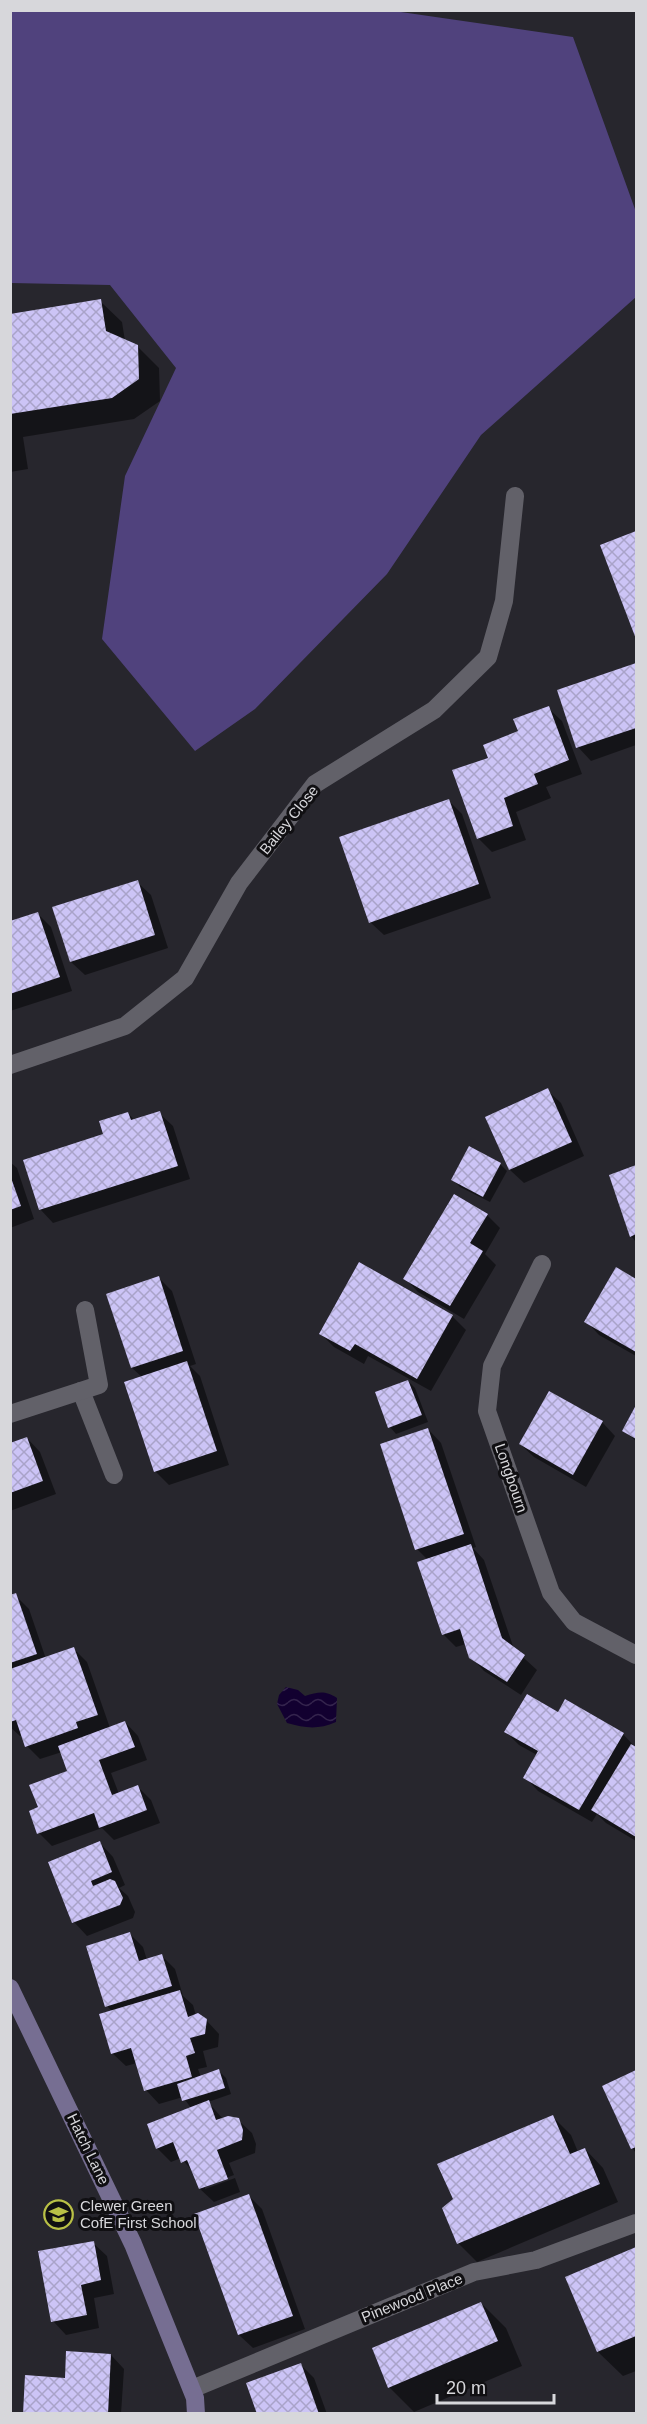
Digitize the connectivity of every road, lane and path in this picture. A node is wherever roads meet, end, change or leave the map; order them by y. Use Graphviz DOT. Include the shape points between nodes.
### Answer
graph roads {
  1 [pos="514,496"];
  2 [pos="10,1065"];
  3 [pos="543,1264"];
  4 [pos="85,1310"];
  5 [pos="81,1391"];
  6 [pos="10,1414"];
  7 [pos="114,1474"];
  8 [pos="636,1655"];
  9 [pos="10,1988"];
  10 [pos="636,2223"];
  11 [pos="192,2389"];
  12 [pos="196,2414"];
  1 -- 2 [label="street, Bailey Close" via="504,601 488,657 434,710 315,784 239,883 185,978 125,1026"];
  3 -- 8 [label="street, Longbourn" via="492,1366 487,1411 551,1593 574,1622"];
  4 -- 5 [label="street" via="99,1385"];
  5 -- 6 [label="street"];
  5 -- 7 [label="street"];
  9 -- 11 [label="street, Hatch Lane" via="133,2244"];
  10 -- 11 [label="street, Pinewood Place" via="536,2260 474,2272"];
  11 -- 12 [label="street, Hatch Lane"];
}
